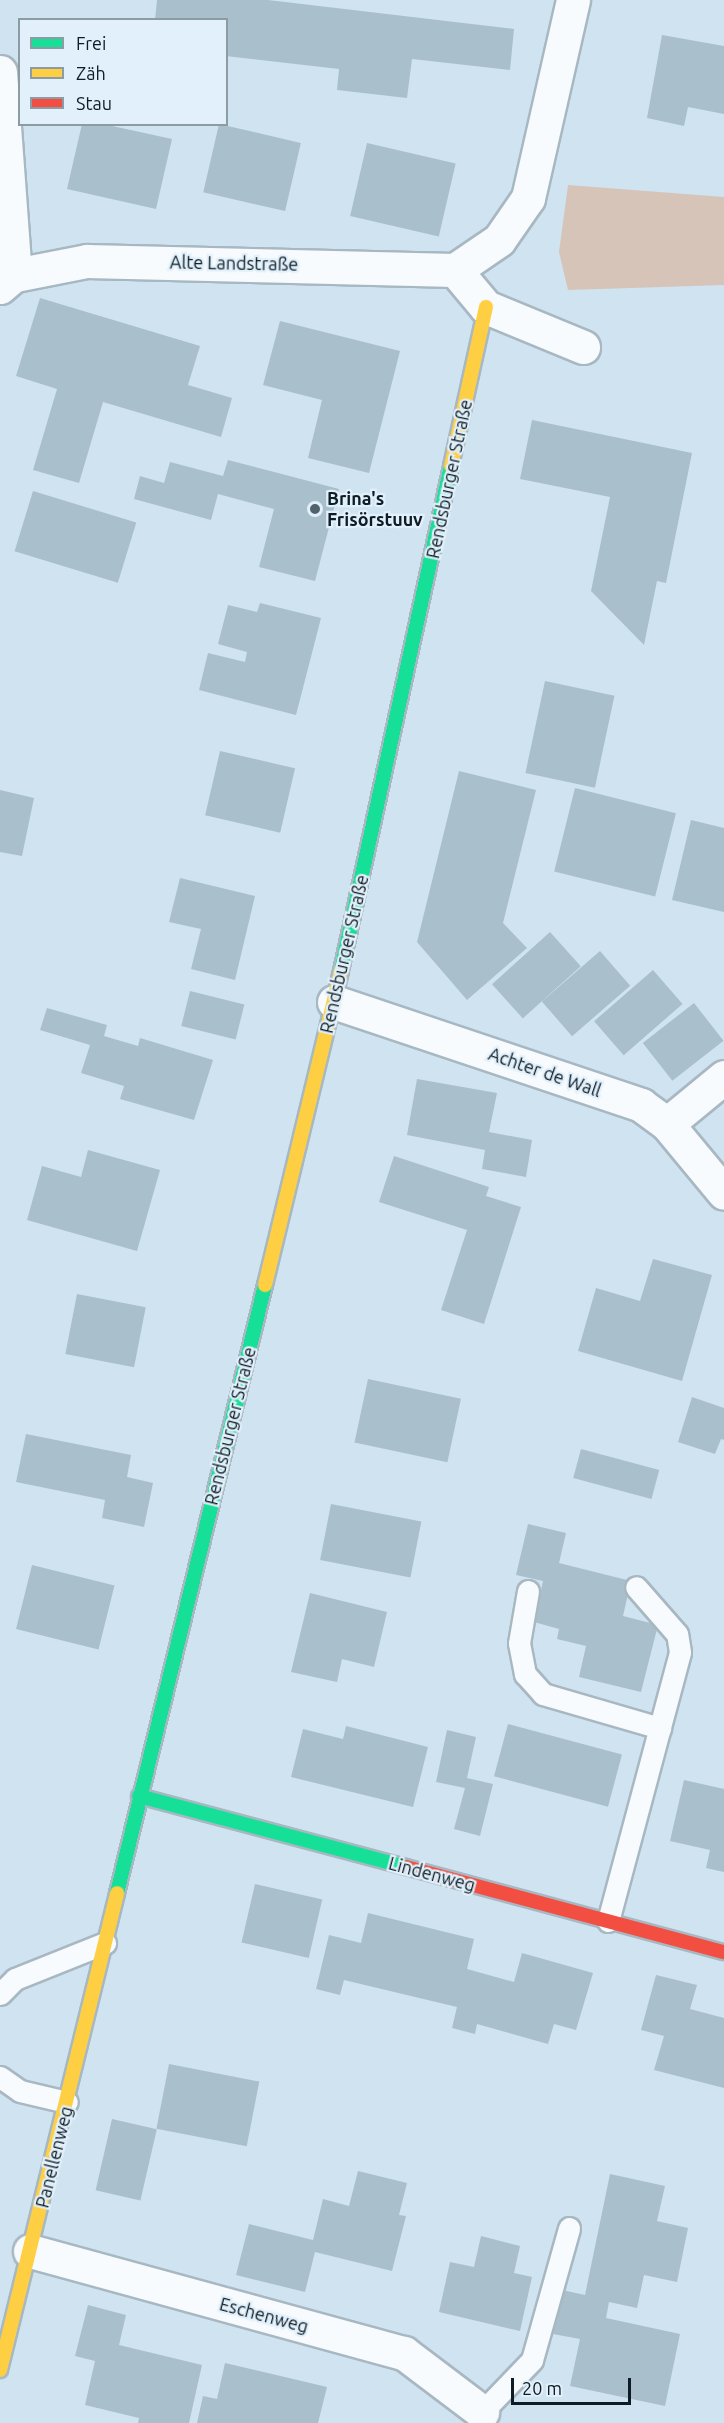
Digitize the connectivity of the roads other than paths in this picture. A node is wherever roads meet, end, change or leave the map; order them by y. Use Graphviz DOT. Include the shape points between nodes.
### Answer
graph roads {
  1 [pos="573,0"];
  2 [pos="0,72"];
  3 [pos="454,270"];
  4 [pos="5,280"];
  5 [pos="486,308"];
  6 [pos="583,347"];
  7 [pos="334,1002"];
  8 [pos="724,1077"];
  9 [pos="667,1124"];
  10 [pos="724,1193"];
  11 [pos="636,1587"];
  12 [pos="528,1591"];
  13 [pos="660,1728"];
  14 [pos="139,1796"];
  15 [pos="608,1921"];
  16 [pos="105,1943"];
  17 [pos="724,1952"];
  18 [pos="0,1994"];
  19 [pos="0,2077"];
  20 [pos="68,2102"];
  21 [pos="569,2228"];
  22 [pos="30,2251"];
  23 [pos="0,2370"];
  24 [pos="482,2412"];
  1 -- 3 [label="street" via="528,198 499,240"];
  2 -- 4 [label="street"];
  3 -- 4 [label="street, Alte Landstraße" via="87,261"];
  3 -- 5 [label="street"];
  5 -- 6 [label="street"];
  5 -- 7 [label="street, Rendsburger Straße"];
  7 -- 9 [label="street, Achter de Wall" via="640,1104"];
  7 -- 14 [label="street, Rendsburger Straße"];
  8 -- 9 [label="street"];
  9 -- 10 [label="street, Achter de Wall"];
  11 -- 13 [label="lane" via="677,1634 680,1652"];
  12 -- 13 [label="lane" via="519,1643 525,1674 543,1694"];
  13 -- 15 [label="lane"];
  14 -- 15 [label="street, Lindenweg"];
  14 -- 16 [label="street, Rendsburger Straße"];
  15 -- 17 [label="street, Lindenweg"];
  16 -- 18 [label="lane" via="15,1979"];
  16 -- 20 [label="street, Panellenweg"];
  19 -- 20 [label="lane" via="20,2091"];
  20 -- 22 [label="street, Panellenweg"];
  21 -- 24 [label="lane" via="532,2360"];
  22 -- 23 [label="street, Panellenweg"];
  22 -- 24 [label="street, Eschenweg" via="404,2353"];
}
